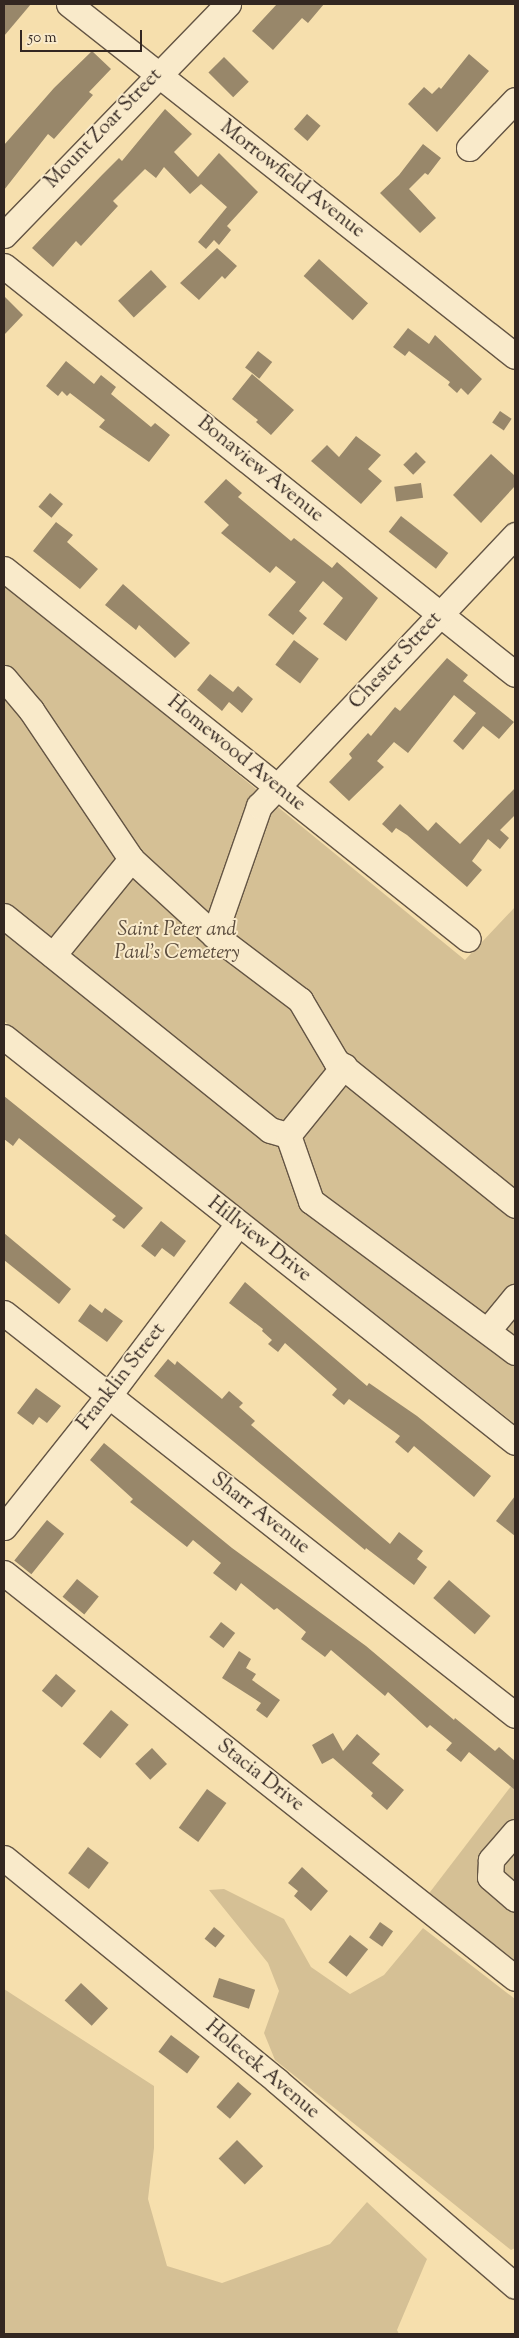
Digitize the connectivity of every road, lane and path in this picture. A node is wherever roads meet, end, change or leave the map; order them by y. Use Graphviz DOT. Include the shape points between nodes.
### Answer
graph roads {
  1 [pos="69,4"];
  2 [pos="228,4"];
  3 [pos="156,74"];
  4 [pos="515,100"];
  5 [pos="469,148"];
  6 [pos="4,236"];
  7 [pos="4,266"];
  8 [pos="515,356"];
  9 [pos="515,535"];
  10 [pos="4,569"];
  11 [pos="440,614"];
  12 [pos="515,674"];
  13 [pos="4,678"];
  14 [pos="278,788"];
  15 [pos="131,859"];
  16 [pos="4,916"];
  17 [pos="214,935"];
  18 [pos="468,939"];
  19 [pos="54,955"];
  20 [pos="4,1036"];
  21 [pos="344,1066"];
  22 [pos="288,1135"];
  23 [pos="515,1205"];
  24 [pos="238,1224"];
  25 [pos="515,1297"];
  26 [pos="4,1313"];
  27 [pos="488,1330"];
  28 [pos="515,1352"];
  29 [pos="109,1396"];
  30 [pos="515,1442"];
  31 [pos="4,1527"];
  32 [pos="4,1574"];
  33 [pos="515,1715"];
  34 [pos="515,1832"];
  35 [pos="4,1858"];
  36 [pos="515,1898"];
  37 [pos="515,1978"];
  38 [pos="515,2286"];
  1 -- 3 [label="street, Morrowfield Avenue"];
  2 -- 3 [label="street, Mount Zoar Street"];
  3 -- 6 [label="street, Mount Zoar Street"];
  3 -- 8 [label="street, Morrowfield Avenue"];
  4 -- 5 [label="street"];
  7 -- 11 [label="street, Bonaview Avenue"];
  9 -- 11 [label="street, Chester Street"];
  10 -- 14 [label="street, Homewood Avenue"];
  11 -- 12 [label="street, Bonaview Avenue"];
  11 -- 14 [label="street, Chester Street"];
  13 -- 15 [label="street" via="32,710"];
  14 -- 17 [label="street, Chester Street" via="259,806"];
  14 -- 18 [label="street, Homewood Avenue"];
  15 -- 17 [label="street"];
  15 -- 19 [label="street"];
  16 -- 19 [label="street"];
  17 -- 21 [label="street" via="300,1000 336,1060"];
  19 -- 22 [label="street" via="270,1130"];
  20 -- 24 [label="street, Hillview Drive"];
  21 -- 22 [label="street"];
  21 -- 23 [label="street"];
  22 -- 27 [label="street" via="311,1201"];
  24 -- 29 [label="street, Franklin Street"];
  24 -- 30 [label="street, Hillview Drive"];
  25 -- 27 [label="street"];
  26 -- 29 [label="street, Sharr Avenue"];
  27 -- 28 [label="street"];
  29 -- 31 [label="street, Franklin Street"];
  29 -- 33 [label="street, Sharr Avenue"];
  32 -- 37 [label="street, Stacia Drive"];
  34 -- 36 [label="street" via="491,1860 490,1877"];
  35 -- 38 [label="street, Holecek Avenue" via="278,2081"];
}
